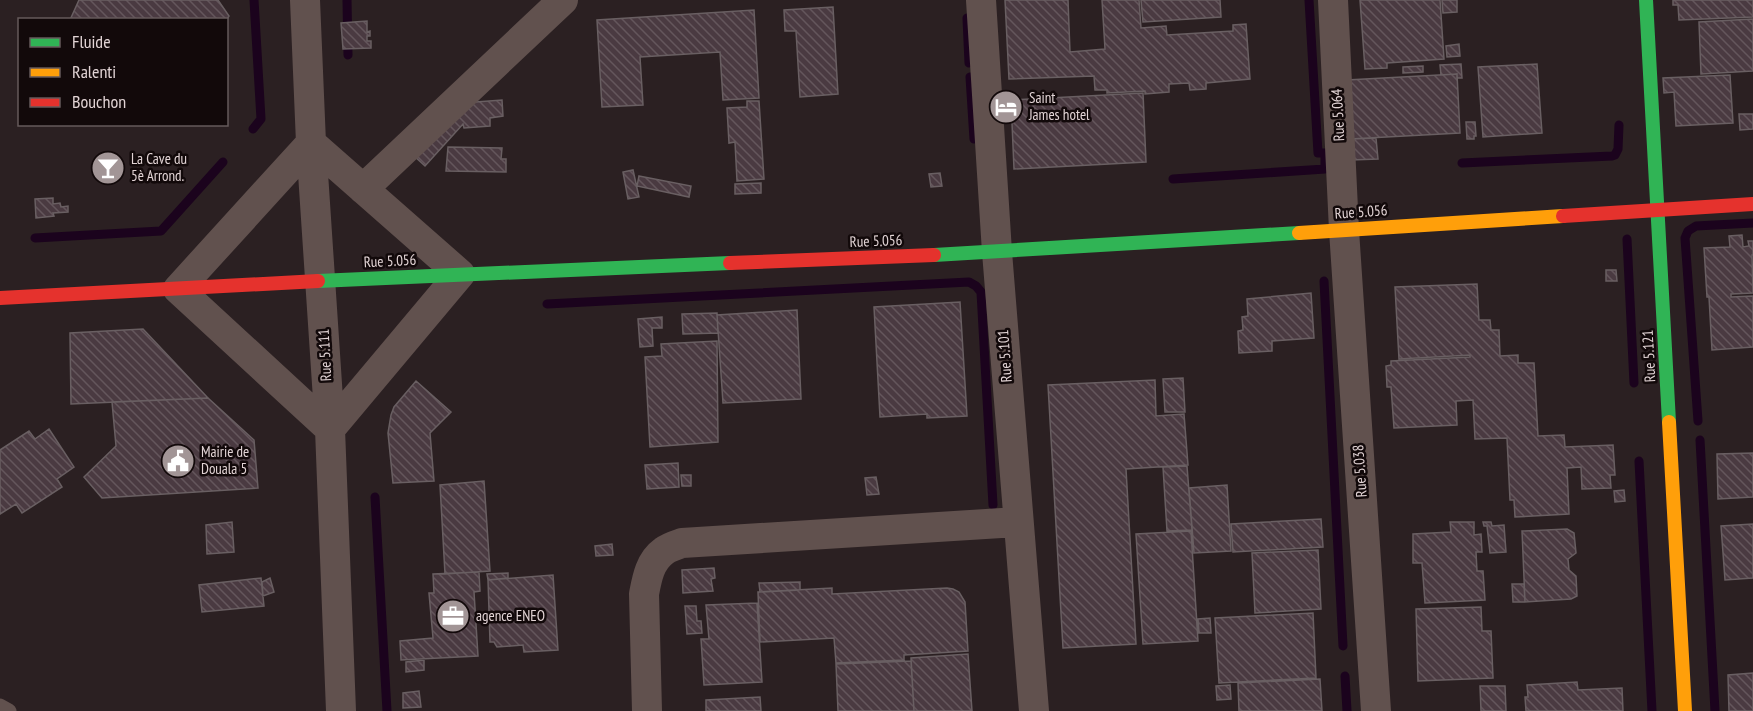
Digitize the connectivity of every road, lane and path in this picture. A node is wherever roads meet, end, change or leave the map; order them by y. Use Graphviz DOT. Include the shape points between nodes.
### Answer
graph roads {
  1 [pos="306,0"];
  2 [pos="563,0"];
  3 [pos="981,0"];
  4 [pos="1333,0"];
  5 [pos="1646,0"];
  6 [pos="311,143"];
  7 [pos="363,189"];
  8 [pos="1753,204"];
  9 [pos="1658,210"];
  10 [pos="1344,230"];
  11 [pos="997,252"];
  12 [pos="460,274"];
  13 [pos="321,282"];
  14 [pos="178,289"];
  15 [pos="0,298"];
  16 [pos="330,429"];
  17 [pos="1018,522"];
  18 [pos="0,706"];
  19 [pos="9,711"];
  20 [pos="341,711"];
  21 [pos="647,711"];
  22 [pos="1034,711"];
  23 [pos="1376,711"];
  24 [pos="1684,711"];
  1 -- 6 [label="street, Rue 5.111"];
  2 -- 7 [label="street"];
  3 -- 11 [label="street, Rue 5.101"];
  4 -- 10 [label="street, Rue 5.064"];
  5 -- 9 [label="street, Rue 5.121"];
  6 -- 7 [label="street"];
  6 -- 13 [label="street, Rue 5.111"];
  6 -- 14 [label="street"];
  7 -- 12 [label="street"];
  8 -- 9 [label="street, Rue 5.056"];
  9 -- 10 [label="street, Rue 5.056"];
  9 -- 24 [label="street, Rue 5.121"];
  10 -- 11 [label="street, Rue 5.056"];
  10 -- 23 [label="street, Rue 5.038"];
  11 -- 12 [label="street, Rue 5.056"];
  11 -- 17 [label="street, Rue 5.101"];
  12 -- 13 [label="street, Rue 5.056"];
  12 -- 16 [label="street"];
  13 -- 14 [label="street, Rue 5.056"];
  13 -- 16 [label="street, Rue 5.111"];
  14 -- 15 [label="street, Rue 5.056"];
  14 -- 16 [label="street"];
  16 -- 20 [label="street, Rue 5.111"];
  17 -- 21 [label="street" via="682,543 664,550 653,563 644,594"];
  17 -- 22 [label="street, Rue 5.101"];
  18 -- 19 [label="lane"];
}
